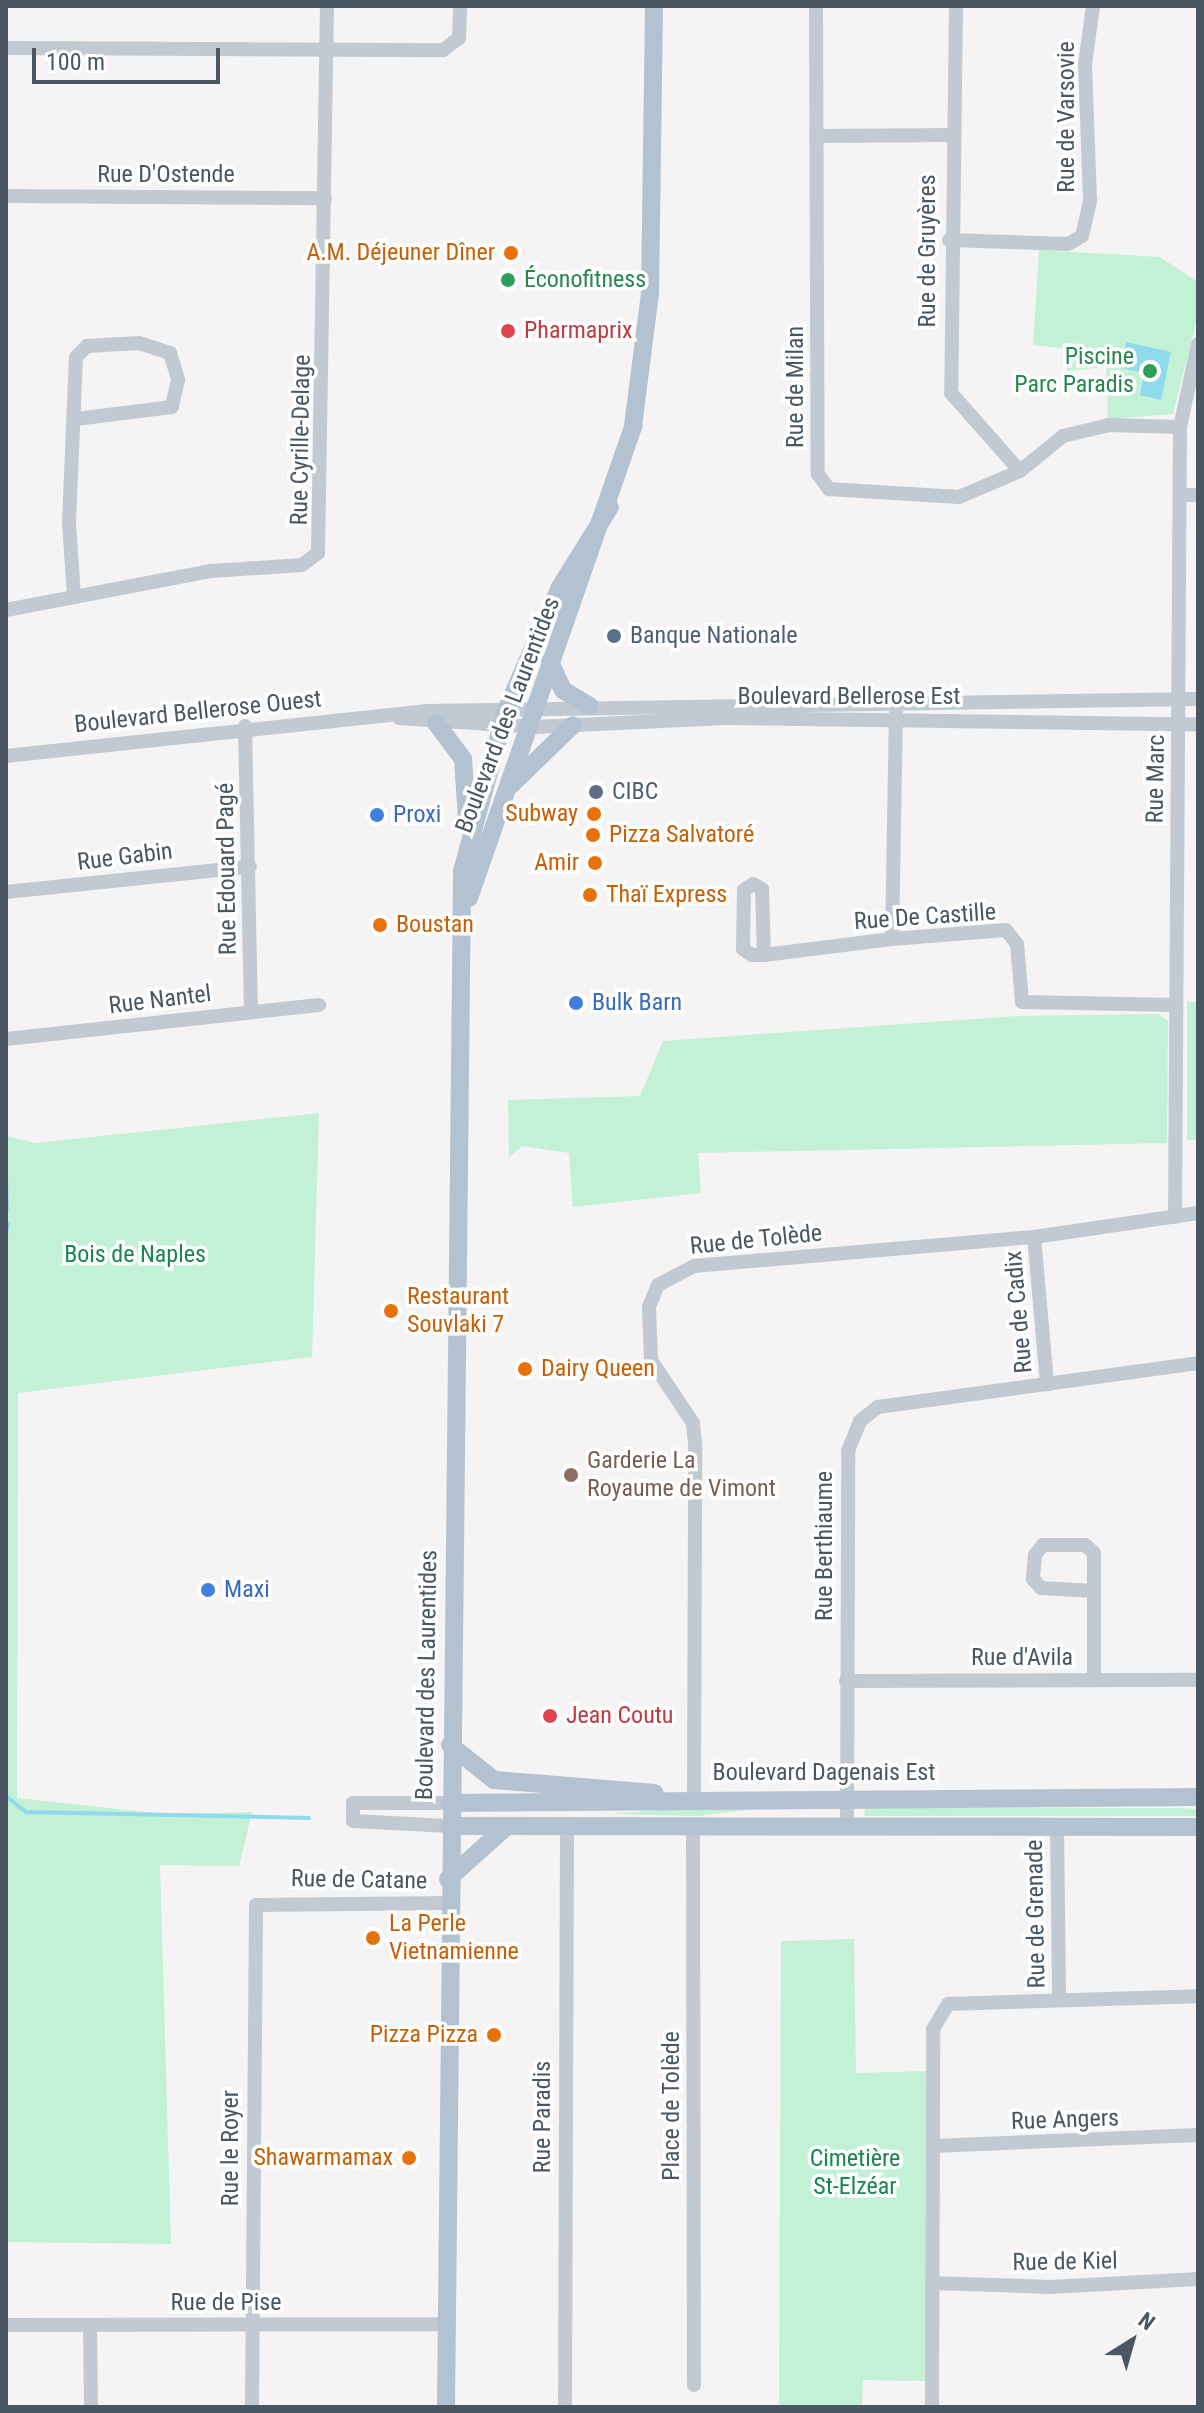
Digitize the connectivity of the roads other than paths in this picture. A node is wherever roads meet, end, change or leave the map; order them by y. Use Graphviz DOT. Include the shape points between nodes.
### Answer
graph roads {
  1 [pos="327,6"];
  2 [pos="460,6"];
  3 [pos="654,6"];
  4 [pos="816,6"];
  5 [pos="956,6"];
  6 [pos="1093,6"];
  7 [pos="6,48"];
  8 [pos="327,49"];
  9 [pos="951,135"];
  10 [pos="816,136"];
  11 [pos="6,196"];
  12 [pos="325,198"];
  13 [pos="949,240"];
  14 [pos="1198,344"];
  15 [pos="76,419"];
  16 [pos="1180,427"];
  17 [pos="1020,471"];
  18 [pos="1181,495"];
  19 [pos="1198,495"];
  20 [pos="610,507"];
  21 [pos="74,596"];
  22 [pos="6,610"];
  23 [pos="550,662"];
  24 [pos="1198,699"];
  25 [pos="1177,700"];
  26 [pos="590,706"];
  27 [pos="896,711"];
  28 [pos="394,717"];
  29 [pos="503,718"];
  30 [pos="528,718"];
  31 [pos="436,723"];
  32 [pos="573,725"];
  33 [pos="1198,725"];
  34 [pos="245,726"];
  35 [pos="1179,726"];
  36 [pos="6,756"];
  37 [pos="498,803"];
  38 [pos="468,827"];
  39 [pos="250,867"];
  40 [pos="6,892"];
  41 [pos="892,939"];
  42 [pos="461,944"];
  43 [pos="764,955"];
  44 [pos="319,1005"];
  45 [pos="1176,1005"];
  46 [pos="251,1011"];
  47 [pos="6,1039"];
  48 [pos="1198,1213"];
  49 [pos="1175,1217"];
  50 [pos="1034,1237"];
  51 [pos="1198,1363"];
  52 [pos="1047,1384"];
  53 [pos="1094,1591"];
  54 [pos="1094,1680"];
  55 [pos="1198,1680"];
  56 [pos="846,1681"];
  57 [pos="450,1745"];
  58 [pos="847,1797"];
  59 [pos="1198,1797"];
  60 [pos="686,1798"];
  61 [pos="450,1803"];
  62 [pos="450,1826"];
  63 [pos="506,1827"];
  64 [pos="567,1827"];
  65 [pos="693,1827"];
  66 [pos="847,1827"];
  67 [pos="1057,1827"];
  68 [pos="1198,1827"];
  69 [pos="448,1879"];
  70 [pos="269,1900"];
  71 [pos="448,1903"];
  72 [pos="1198,1996"];
  73 [pos="1059,2000"];
  74 [pos="1198,2135"];
  75 [pos="933,2146"];
  76 [pos="1198,2279"];
  77 [pos="932,2283"];
  78 [pos="446,2324"];
  79 [pos="6,2325"];
  80 [pos="90,2325"];
  81 [pos="252,2325"];
  82 [pos="694,2385"];
  83 [pos="91,2407"];
  84 [pos="252,2407"];
  85 [pos="446,2407"];
  86 [pos="565,2407"];
  87 [pos="932,2407"];
  1 -- 8 [label="street, Rue Cyrille-Delage"];
  2 -- 8 [label="street" via="459,38 443,50"];
  3 -- 20 [label="main road, Boulevard des Laurentides" via="649,312 639,400"];
  4 -- 10 [label="street, Rue de Milan"];
  5 -- 9 [label="street, Rue de Gruyères"];
  6 -- 13 [label="street, Rue de Varsovie" via="1085,64 1090,200 1082,236 1068,244"];
  7 -- 8 [label="street"];
  8 -- 12 [label="street, Rue Cyrille-Delage"];
  9 -- 10 [label="street"];
  9 -- 13 [label="street, Rue de Gruyères"];
  10 -- 17 [label="street, Rue de Milan" via="818,474 829,489 854,494 959,497"];
  11 -- 12 [label="street, Rue D'Ostende"];
  12 -- 21 [label="street, Rue Cyrille-Delage" via="318,553 302,565 211,571"];
  13 -- 17 [label="street, Rue de Gruyères" via="951,393"];
  14 -- 16 [label="street, Rue Marc"];
  15 -- 15 [label="street" via="172,407 178,380 170,353 139,343 87,346 76,357"];
  15 -- 21 [label="street" via="69,523"];
  16 -- 17 [label="street, Rue de Milan" via="1109,425 1063,436"];
  16 -- 18 [label="street, Rue Marc"];
  18 -- 19 [label="street"];
  18 -- 25 [label="street, Rue Marc"];
  20 -- 23 [label="main road, Boulevard des Laurentides"];
  20 -- 29 [label="main road, Boulevard des Laurentides" via="560,587"];
  21 -- 22 [label="street, Rue Cyrille-Delage"];
  23 -- 26 [label="main road" via="563,690"];
  23 -- 30 [label="main road, Boulevard des Laurentides"];
  24 -- 25 [label="street, Boulevard Bellerose Est"];
  25 -- 27 [label="street, Boulevard Bellerose Est"];
  25 -- 35 [label="street, Rue Marc"];
  26 -- 27 [label="street, Boulevard Bellerose Est"];
  26 -- 30 [label="street, Boulevard Bellerose Est"];
  27 -- 32 [label="street, Boulevard Bellerose Est"];
  27 -- 35 [label="street, Boulevard Bellerose Est"];
  27 -- 41 [label="street"];
  28 -- 29 [label="street, Boulevard Bellerose Ouest"];
  28 -- 31 [label="street, Boulevard Bellerose Ouest"];
  28 -- 34 [label="street, Boulevard Bellerose Ouest"];
  29 -- 30 [label="street, Boulevard Bellerose Est"];
  29 -- 31 [label="street, Boulevard Bellerose Ouest"];
  29 -- 38 [label="main road, Boulevard des Laurentides"];
  30 -- 32 [label="street, Boulevard Bellerose Est"];
  30 -- 37 [label="main road, Boulevard des Laurentides"];
  31 -- 38 [label="main road" via="463,759"];
  32 -- 37 [label="main road" via="531,759"];
  33 -- 35 [label="street, Boulevard Bellerose Est"];
  34 -- 36 [label="street, Boulevard Bellerose Ouest"];
  34 -- 39 [label="street, Rue Edouard Pagé"];
  35 -- 45 [label="street, Rue Marc"];
  37 -- 42 [label="main road, Boulevard des Laurentides"];
  38 -- 42 [label="main road, Boulevard des Laurentides"];
  39 -- 40 [label="street, Rue Gabin"];
  39 -- 46 [label="street, Rue Edouard Pagé"];
  41 -- 43 [label="street, Rue De Castille"];
  41 -- 45 [label="street, Rue De Castille" via="1006,930 1017,944 1022,1002"];
  42 -- 57 [label="main road, Boulevard des Laurentides"];
  44 -- 46 [label="street, Rue Nantel"];
  45 -- 49 [label="street, Rue Marc"];
  46 -- 47 [label="street, Rue Nantel"];
  48 -- 49 [label="street, Rue de Tolède"];
  49 -- 50 [label="street, Rue de Tolède"];
  50 -- 52 [label="street, Rue de Cadix"];
  50 -- 60 [label="street, Rue de Tolède" via="694,1266 652,1292 651,1360 688,1414 695,1443"];
  51 -- 52 [label="street, Rue Berthiaume"];
  52 -- 56 [label="street, Rue Berthiaume" via="878,1407 860,1421 848,1451"];
  53 -- 53 [label="street" via="1094,1553 1085,1545 1043,1545 1035,1555 1033,1579 1041,1588"];
  53 -- 54 [label="street"];
  54 -- 55 [label="street, Rue d'Avila"];
  54 -- 56 [label="street, Rue d'Avila"];
  56 -- 58 [label="street, Rue Berthiaume"];
  57 -- 60 [label="main road" via="494,1780 604,1784"];
  57 -- 61 [label="main road, Boulevard des Laurentides"];
  58 -- 59 [label="main road, Boulevard Dagenais Est"];
  58 -- 60 [label="main road, Boulevard Dagenais Est"];
  58 -- 66 [label="street, Rue Berthiaume"];
  60 -- 61 [label="main road, Boulevard Dagenais Est"];
  61 -- 62 [label="main road, Boulevard des Laurentides"];
  61 -- 62 [label="street" via="353,1803 353,1821"];
  62 -- 63 [label="main road"];
  62 -- 69 [label="main road, Boulevard des Laurentides"];
  63 -- 64 [label="main road"];
  63 -- 69 [label="main road"];
  64 -- 65 [label="main road"];
  64 -- 86 [label="street, Rue Paradis"];
  65 -- 66 [label="main road"];
  65 -- 82 [label="street, Place de Tolède"];
  66 -- 67 [label="main road"];
  67 -- 68 [label="main road"];
  67 -- 73 [label="street, Rue de Grenade"];
  69 -- 71 [label="main road, Boulevard des Laurentides"];
  70 -- 71 [label="street, Rue de Catane"];
  70 -- 81 [label="street, Rue le Royer" via="257,1903 253,1921"];
  71 -- 78 [label="main road, Boulevard des Laurentides"];
  72 -- 73 [label="street"];
  73 -- 75 [label="street" via="948,2004 933,2029"];
  74 -- 75 [label="street, Rue Angers"];
  75 -- 77 [label="street"];
  76 -- 77 [label="street, Rue de Kiel" via="1050,2287"];
  77 -- 87 [label="street"];
  78 -- 81 [label="street, Rue de Pise"];
  78 -- 85 [label="main road, Boulevard des Laurentides"];
  79 -- 80 [label="street, Rue de Pise"];
  80 -- 81 [label="street, Rue de Pise"];
  80 -- 83 [label="street"];
  81 -- 84 [label="street, Rue le Royer"];
}
